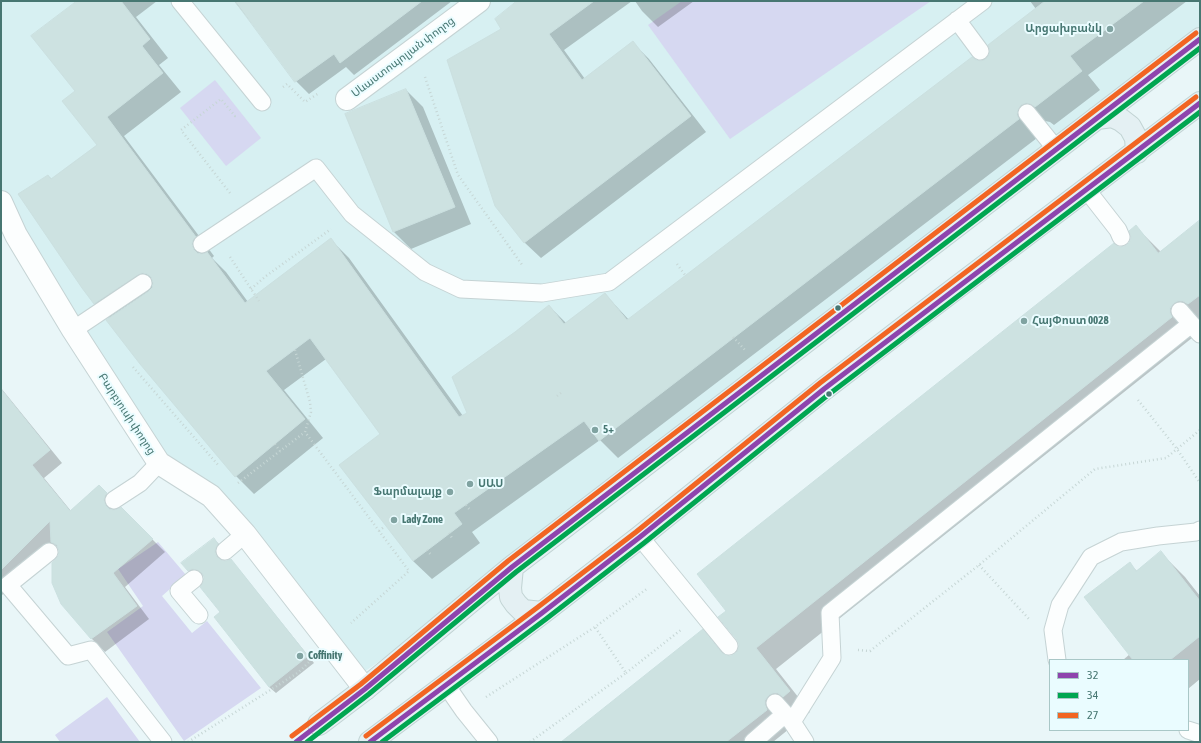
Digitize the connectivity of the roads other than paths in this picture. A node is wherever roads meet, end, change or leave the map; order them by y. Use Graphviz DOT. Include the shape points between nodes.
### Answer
graph roads {
  1 [pos="180,1"];
  2 [pos="479,1"];
  3 [pos="983,1"];
  4 [pos="957,20"];
  5 [pos="1200,39"];
  6 [pos="980,51"];
  7 [pos="347,99"];
  8 [pos="262,102"];
  9 [pos="1200,103"];
  10 [pos="1027,113"];
  11 [pos="1097,118"];
  12 [pos="1056,150"];
  13 [pos="1137,152"];
  14 [pos="1086,189"];
  15 [pos="1,202"];
  16 [pos="1121,237"];
  17 [pos="202,244"];
  18 [pos="143,283"];
  19 [pos="1180,311"];
  20 [pos="1196,329"];
  21 [pos="73,330"];
  22 [pos="159,464"];
  23 [pos="114,500"];
  24 [pos="1200,530"];
  25 [pos="245,534"];
  26 [pos="640,537"];
  27 [pos="225,551"];
  28 [pos="49,552"];
  29 [pos="512,567"];
  30 [pos="194,579"];
  31 [pos="542,613"];
  32 [pos="199,615"];
  33 [pos="729,646"];
  34 [pos="1056,654"];
  35 [pos="446,685"];
  36 [pos="365,689"];
  37 [pos="784,713"];
  38 [pos="319,724"];
  39 [pos="1189,730"];
  40 [pos="1200,734"];
  41 [pos="163,742"];
  42 [pos="370,742"];
  43 [pos="489,742"];
  44 [pos="753,742"];
  45 [pos="805,742"];
  1 -- 8 [label="lane"];
  2 -- 7 [label="street, Սևաստոպոլյան փողոց"];
  3 -- 4 [label="lane"];
  4 -- 6 [label="lane"];
  4 -- 17 [label="lane" via="610,282 542,292 461,289 425,272 352,214 316,168"];
  5 -- 11 [label="main road"];
  9 -- 13 [label="main road"];
  10 -- 12 [label="lane"];
  11 -- 12 [label="main road"];
  11 -- 13 [label="main road" via="1112,116 1130,127 1136,138"];
  12 -- 29 [label="main road"];
  13 -- 14 [label="main road"];
  14 -- 16 [label="lane"];
  14 -- 26 [label="main road" via="824,389"];
  15 -- 21 [label="street, Բարբյուսի փողոց" via="16,235"];
  18 -- 21 [label="lane"];
  19 -- 20 [label="lane"];
  20 -- 37 [label="lane" via="1122,380 830,613 832,658"];
  21 -- 22 [label="street, Բարբյուսի փողոց"];
  22 -- 23 [label="lane" via="140,483"];
  22 -- 25 [label="street, Բարբյուսի փողոց" via="211,496"];
  24 -- 34 [label="lane" via="1121,542 1091,557 1060,606 1053,630"];
  25 -- 27 [label="lane"];
  25 -- 36 [label="street, Բարբյուսի փողոց"];
  26 -- 31 [label="main road"];
  26 -- 33 [label="lane"];
  28 -- 41 [label="lane" via="8,585 68,656 90,650"];
  29 -- 31 [label="main road" via="510,588 516,604 523,611"];
  29 -- 36 [label="main road"];
  30 -- 32 [label="lane" via="179,591"];
  31 -- 35 [label="main road"];
  35 -- 42 [label="main road"];
  35 -- 43 [label="lane"];
  36 -- 38 [label="main road"];
  37 -- 44 [label="lane"];
  37 -- 45 [label="lane"];
  39 -- 40 [label="lane"];
}
